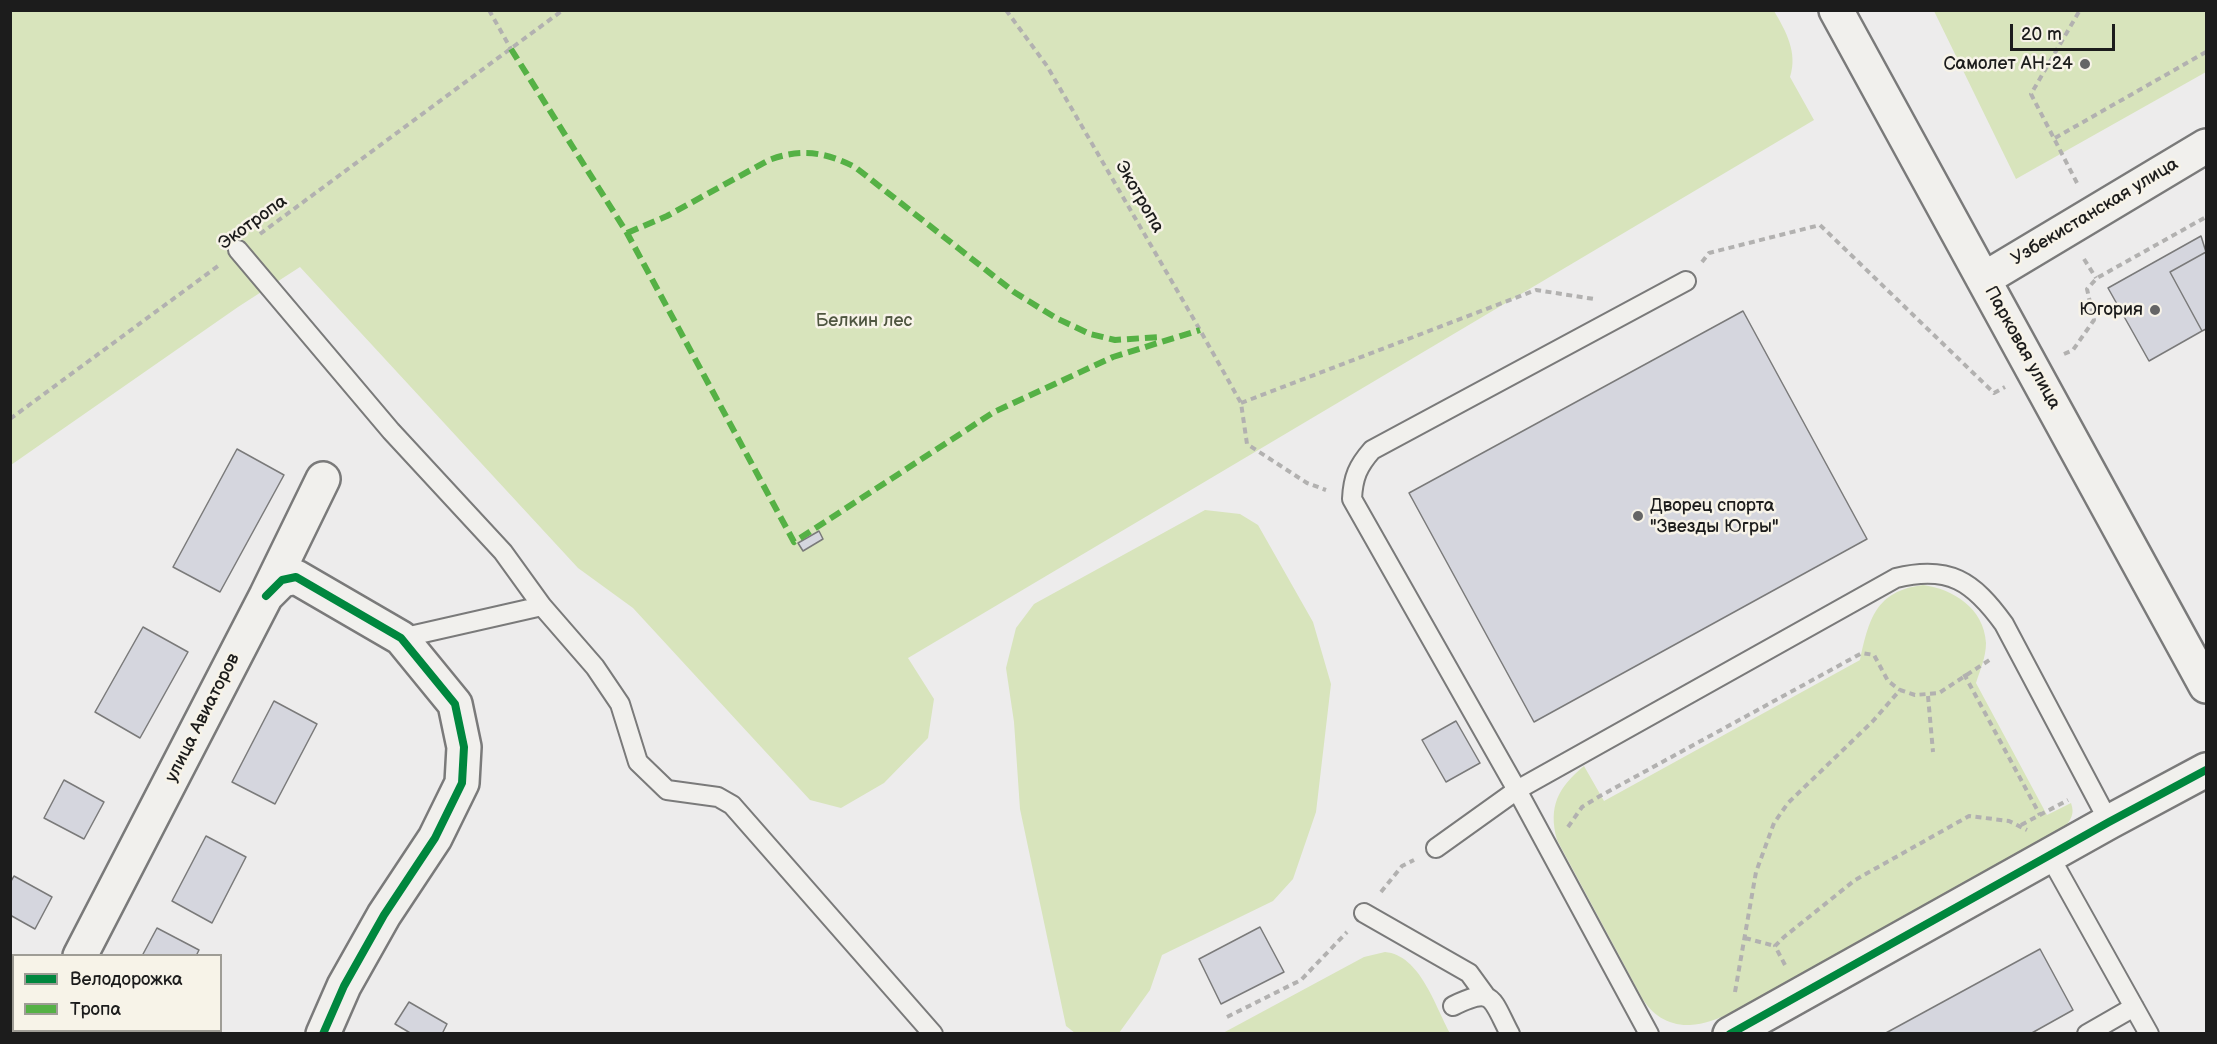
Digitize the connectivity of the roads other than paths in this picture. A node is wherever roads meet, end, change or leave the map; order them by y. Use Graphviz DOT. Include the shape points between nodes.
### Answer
graph roads {
  1 [pos="1836,10"];
  2 [pos="2206,146"];
  3 [pos="238,250"];
  4 [pos="1984,279"];
  5 [pos="1686,281"];
  6 [pos="323,479"];
  7 [pos="266,596"];
  8 [pos="542,606"];
  9 [pos="401,638"];
  10 [pos="2206,686"];
  11 [pos="2206,770"];
  12 [pos="1517,789"];
  13 [pos="2109,822"];
  14 [pos="1436,848"];
  15 [pos="2049,855"];
  16 [pos="1364,913"];
  17 [pos="81,954"];
  18 [pos="1485,995"];
  19 [pos="1453,1006"];
  20 [pos="2134,1007"];
  21 [pos="1733,1032"];
  22 [pos="323,1034"];
  23 [pos="933,1034"];
  24 [pos="1510,1034"];
  25 [pos="1648,1034"];
  26 [pos="2087,1034"];
  27 [pos="2149,1034"];
  1 -- 4 [label="street, Парковая улица"];
  2 -- 4 [label="street, Узбекистанская улица"];
  3 -- 8 [label="lane" via="391,431 503,552"];
  4 -- 10 [label="street, Парковая улица"];
  5 -- 12 [label="lane" via="1372,450 1353,480 1352,499"];
  6 -- 7 [label="street, улица Авиаторов"];
  7 -- 9 [label="street" via="282,580 296,578"];
  7 -- 17 [label="street, улица Авиаторов"];
  8 -- 9 [label="lane"];
  8 -- 23 [label="lane" via="595,667 620,704 638,762 667,790 718,797 732,805"];
  9 -- 22 [label="street" via="455,704 464,747 462,783 435,838 384,915 344,986"];
  11 -- 13 [label="street"];
  12 -- 13 [label="lane" via="1896,578 1922,572 1951,576 1972,586 2004,624"];
  12 -- 14 [label="lane"];
  12 -- 25 [label="lane"];
  13 -- 15 [label="street"];
  15 -- 20 [label="lane"];
  15 -- 21 [label="street"];
  16 -- 18 [label="lane" via="1469,973"];
  18 -- 19 [label="lane"];
  18 -- 24 [label="lane" via="1492,1000"];
  20 -- 26 [label="lane"];
  20 -- 27 [label="lane"];
}
